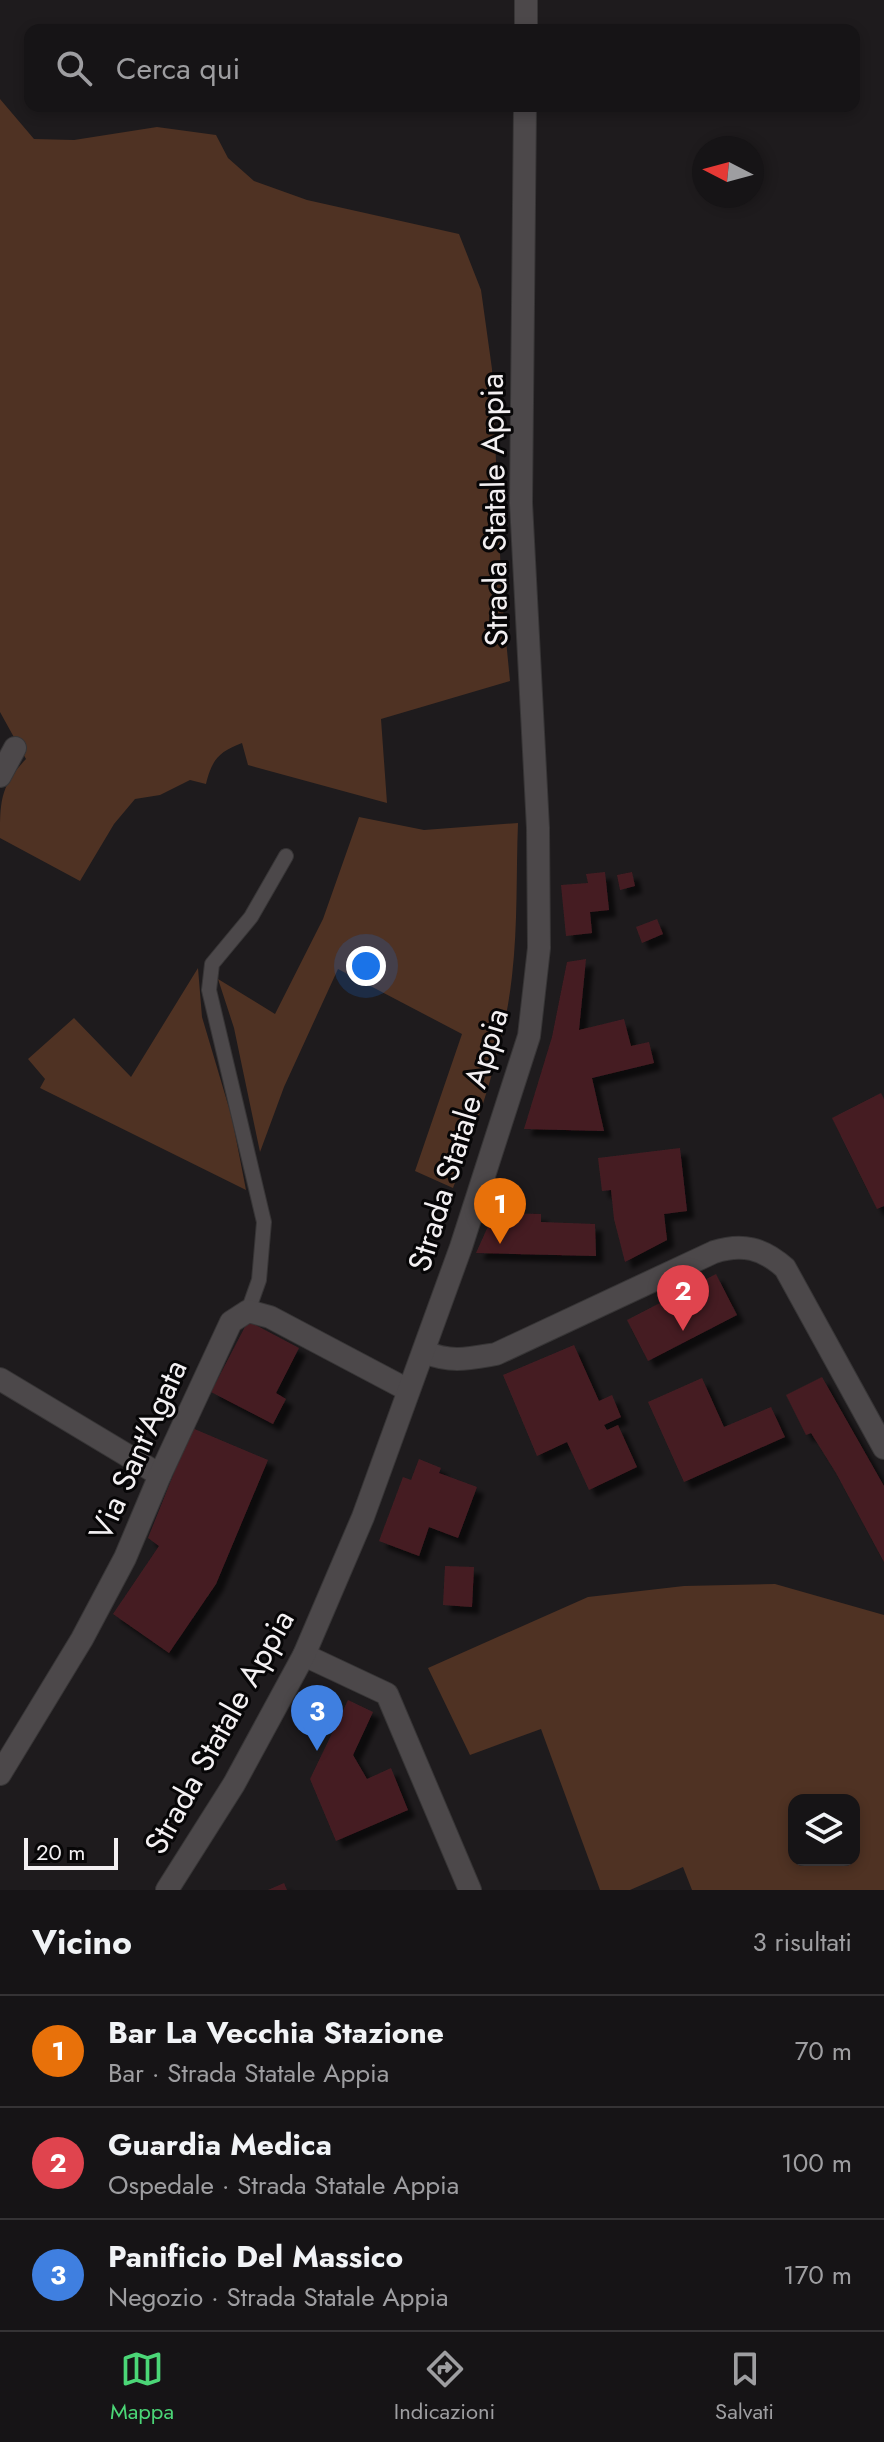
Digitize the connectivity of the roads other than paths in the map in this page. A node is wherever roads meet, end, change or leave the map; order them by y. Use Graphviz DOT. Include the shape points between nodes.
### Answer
graph roads {
  1 [pos="526,0"];
  2 [pos="526,24"];
  3 [pos="525,112"];
  4 [pos="15,748"];
  5 [pos="0,776"];
  6 [pos="286,856"];
  7 [pos="248,1311"];
  8 [pos="424,1352"];
  9 [pos="0,1379"];
  10 [pos="408,1390"];
  11 [pos="884,1448"];
  12 [pos="160,1475"];
  13 [pos="304,1655"];
  14 [pos="0,1774"];
  15 [pos="167,1890"];
  16 [pos="470,1890"];
  1 -- 2 [label="street"];
  3 -- 8 [label="street, Strada Statale Appia" via="521,503 539,948 529,1036"];
  4 -- 5 [label="street"];
  6 -- 7 [label="lane" via="251,917 212,964 209,990 264,1222 259,1280"];
  7 -- 10 [label="street" via="270,1317"];
  7 -- 12 [label="street, Via Sant'Agata" via="231,1322"];
  8 -- 10 [label="street, Strada Statale Appia"];
  8 -- 11 [label="street" via="459,1360 496,1354 714,1252 755,1249 785,1268"];
  9 -- 12 [label="street"];
  10 -- 13 [label="street, Strada Statale Appia" via="363,1517"];
  12 -- 14 [label="street, Via Sant'Agata" via="125,1558 82,1639"];
  13 -- 15 [label="street, Strada Statale Appia" via="234,1784"];
  13 -- 16 [label="street" via="387,1694"];
}
